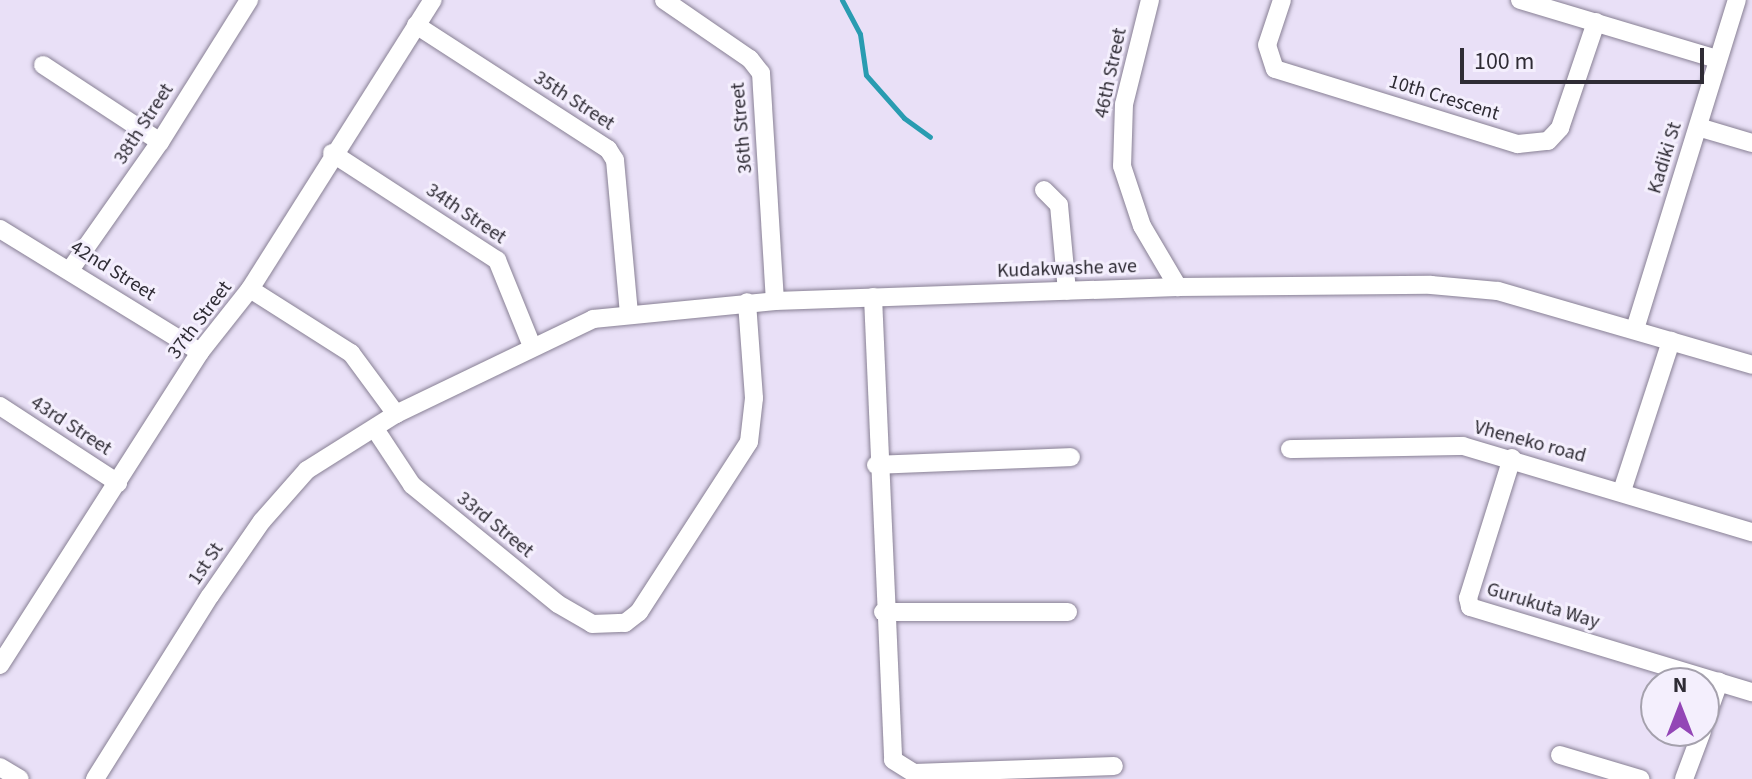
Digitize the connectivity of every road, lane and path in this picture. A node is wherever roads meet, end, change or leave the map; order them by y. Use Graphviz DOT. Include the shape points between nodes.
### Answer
graph roads {
  1 [pos="225,0"];
  2 [pos="433,0"];
  3 [pos="664,0"];
  4 [pos="1150,0"];
  5 [pos="1282,0"];
  6 [pos="1520,0"];
  7 [pos="1737,0"];
  8 [pos="245,6"];
  9 [pos="1596,22"];
  10 [pos="416,25"];
  11 [pos="1717,59"];
  12 [pos="43,65"];
  13 [pos="1698,127"];
  14 [pos="160,142"];
  15 [pos="1752,143"];
  16 [pos="332,153"];
  17 [pos="1044,190"];
  18 [pos="0,229"];
  19 [pos="70,270"];
  20 [pos="1178,287"];
  21 [pos="250,289"];
  22 [pos="1067,291"];
  23 [pos="873,297"];
  24 [pos="775,301"];
  25 [pos="747,302"];
  26 [pos="629,314"];
  27 [pos="1635,329"];
  28 [pos="1671,341"];
  29 [pos="532,346"];
  30 [pos="200,352"];
  31 [pos="1752,365"];
  32 [pos="0,406"];
  33 [pos="396,414"];
  34 [pos="375,429"];
  35 [pos="1290,449"];
  36 [pos="1071,457"];
  37 [pos="1512,458"];
  38 [pos="876,465"];
  39 [pos="118,483"];
  40 [pos="1622,491"];
  41 [pos="1752,532"];
  42 [pos="883,612"];
  43 [pos="1068,612"];
  44 [pos="0,665"];
  45 [pos="1669,667"];
  46 [pos="1720,682"];
  47 [pos="1752,692"];
  48 [pos="1696,747"];
  49 [pos="1560,755"];
  50 [pos="1114,766"];
  51 [pos="0,767"];
  52 [pos="20,779"];
  53 [pos="95,779"];
  54 [pos="1640,779"];
  55 [pos="1684,779"];
  1 -- 8 [label="street"];
  2 -- 10 [label="street, 37th Street"];
  3 -- 24 [label="street, 36th Street" via="750,59 761,73"];
  4 -- 20 [label="street, 46th Street" via="1124,104 1122,166 1142,226"];
  5 -- 9 [label="street, 10th Crescent" via="1267,45 1275,69 1518,144 1548,141 1560,128"];
  6 -- 9 [label="street"];
  7 -- 11 [label="street, Kadiki St"];
  8 -- 14 [label="street, 38th Street"];
  9 -- 11 [label="street"];
  10 -- 16 [label="street, 37th Street"];
  10 -- 26 [label="street, 35th Street" via="608,149 615,160"];
  11 -- 13 [label="street, Kadiki St"];
  12 -- 14 [label="street"];
  13 -- 15 [label="street"];
  13 -- 27 [label="street, Kadiki St"];
  14 -- 19 [label="street, 38th Street"];
  16 -- 21 [label="street, 37th Street"];
  16 -- 29 [label="street, 34th Street" via="497,260"];
  17 -- 22 [label="street" via="1059,205"];
  18 -- 19 [label="street, 42nd Street"];
  19 -- 30 [label="street, 42nd Street"];
  20 -- 22 [label="street, Kudakwashe ave"];
  20 -- 27 [label="street, Kudakwashe ave" via="1473,288"];
  21 -- 30 [label="street, 37th Street"];
  21 -- 33 [label="street" via="351,353"];
  22 -- 23 [label="street, Kudakwashe ave"];
  23 -- 24 [label="street, Kudakwashe ave"];
  23 -- 38 [label="street"];
  24 -- 25 [label="street, Kudakwashe ave"];
  25 -- 26 [label="street, Kudakwashe ave"];
  25 -- 34 [label="street, 33rd Street" via="754,398 749,442 639,612 611,627 574,616 412,485"];
  26 -- 29 [label="street, Kudakwashe ave" via="593,319"];
  27 -- 28 [label="street, Kudakwashe ave"];
  28 -- 31 [label="street, Kudakwashe ave"];
  28 -- 40 [label="street"];
  29 -- 33 [label="street, Kudakwashe ave"];
  30 -- 39 [label="street, 37th Street"];
  32 -- 39 [label="street, 43rd Street"];
  33 -- 34 [label="street, 1st St"];
  34 -- 53 [label="street, 1st St" via="307,470 262,521"];
  35 -- 37 [label="street, Vheneko road" via="1437,444"];
  36 -- 38 [label="street"];
  37 -- 40 [label="street, Vheneko road"];
  37 -- 45 [label="street, Gurukuta Way" via="1468,598 1470,607"];
  38 -- 42 [label="street"];
  39 -- 44 [label="street, 37th Street"];
  40 -- 41 [label="street, Vheneko road"];
  42 -- 43 [label="street"];
  42 -- 50 [label="street" via="893,760 903,770"];
  46 -- 47 [label="street, Gurukuta Way"];
  48 -- 55 [label="street"];
  49 -- 54 [label="street"];
  51 -- 52 [label="street"];
}
